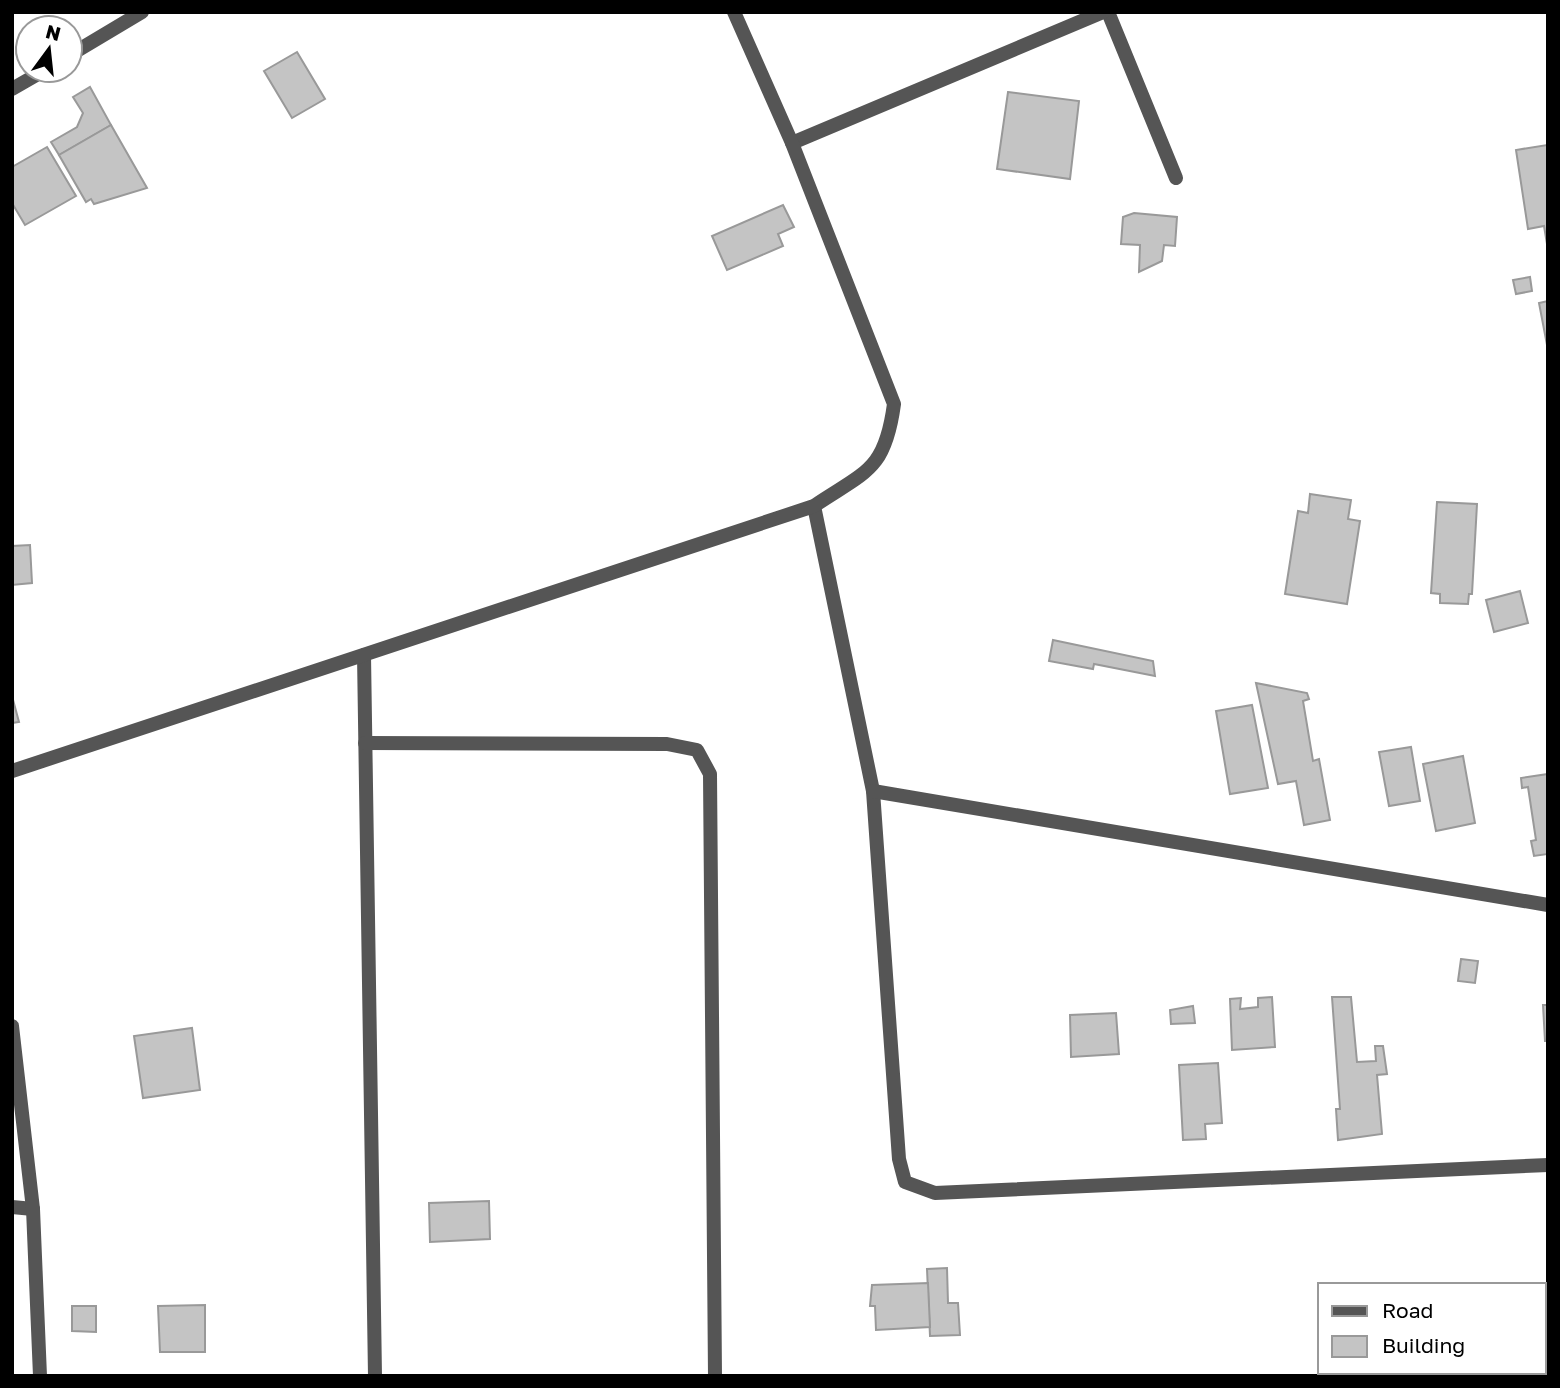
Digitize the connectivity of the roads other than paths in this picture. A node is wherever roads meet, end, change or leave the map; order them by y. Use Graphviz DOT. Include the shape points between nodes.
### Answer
graph roads {
  1 [pos="142,12"];
  2 [pos="734,12"];
  3 [pos="1102,12"];
  4 [pos="1108,12"];
  5 [pos="84,47"];
  6 [pos="792,143"];
  7 [pos="1175,178"];
  8 [pos="814,506"];
  9 [pos="364,655"];
  10 [pos="365,743"];
  11 [pos="12,771"];
  12 [pos="873,791"];
  13 [pos="1548,905"];
  14 [pos="12,1026"];
  15 [pos="1548,1165"];
  16 [pos="12,1207"];
  17 [pos="33,1209"];
  18 [pos="40,1376"];
  19 [pos="375,1376"];
  20 [pos="715,1376"];
  1 -- 5 [label="street"];
  2 -- 6 [label="street"];
  3 -- 6 [label="street"];
  4 -- 7 [label="street"];
  6 -- 8 [label="street" via="894,404 890,435 875,465"];
  8 -- 9 [label="street"];
  8 -- 12 [label="street"];
  9 -- 10 [label="street"];
  9 -- 11 [label="street"];
  10 -- 19 [label="street"];
  10 -- 20 [label="street" via="667,744 697,750 710,774"];
  12 -- 13 [label="street"];
  12 -- 15 [label="street" via="899,1159 905,1182 935,1193"];
  14 -- 17 [label="street"];
  16 -- 17 [label="street"];
  17 -- 18 [label="street"];
}
